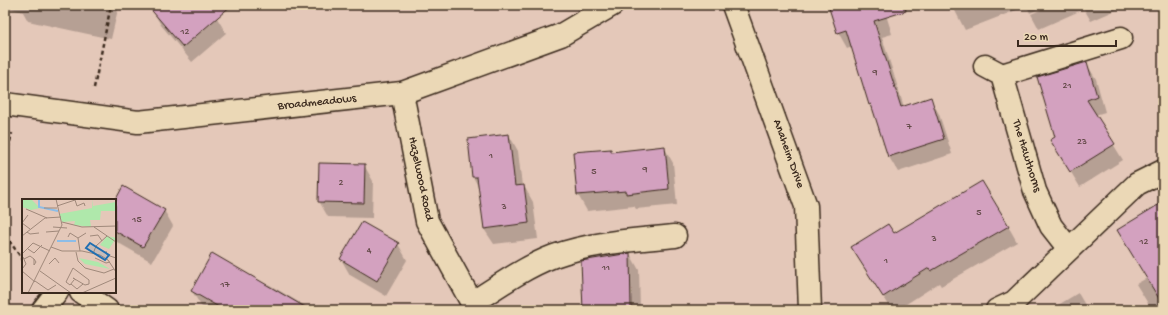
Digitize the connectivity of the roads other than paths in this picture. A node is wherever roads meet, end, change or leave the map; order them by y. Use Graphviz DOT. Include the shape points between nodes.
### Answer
graph roads {
  1 [pos="612,5"];
  2 [pos="734,5"];
  3 [pos="1121,38"];
  4 [pos="402,93"];
  5 [pos="5,104"];
  6 [pos="1163,171"];
  7 [pos="675,236"];
  8 [pos="1069,249"];
  9 [pos="57,293"];
  10 [pos="81,293"];
  11 [pos="474,306"];
  12 [pos="43,310"];
  13 [pos="106,310"];
  14 [pos="810,310"];
  15 [pos="997,310"];
  1 -- 4 [label="street, Broadmeadows" via="561,35"];
  2 -- 14 [label="street, Anaheim Drive" via="806,206"];
  3 -- 8 [label="street, The Hawthorns" via="993,70 1035,191 1051,226"];
  4 -- 5 [label="street, Broadmeadows" via="138,122"];
  4 -- 11 [label="street, Hazelwood Road" via="427,221"];
  6 -- 8 [label="street" via="1138,184"];
  7 -- 11 [label="street, Hazelwood Road" via="591,245 554,256 524,270"];
  8 -- 15 [label="street" via="1014,302"];
  9 -- 12 [label="street"];
  10 -- 13 [label="street"];
}
